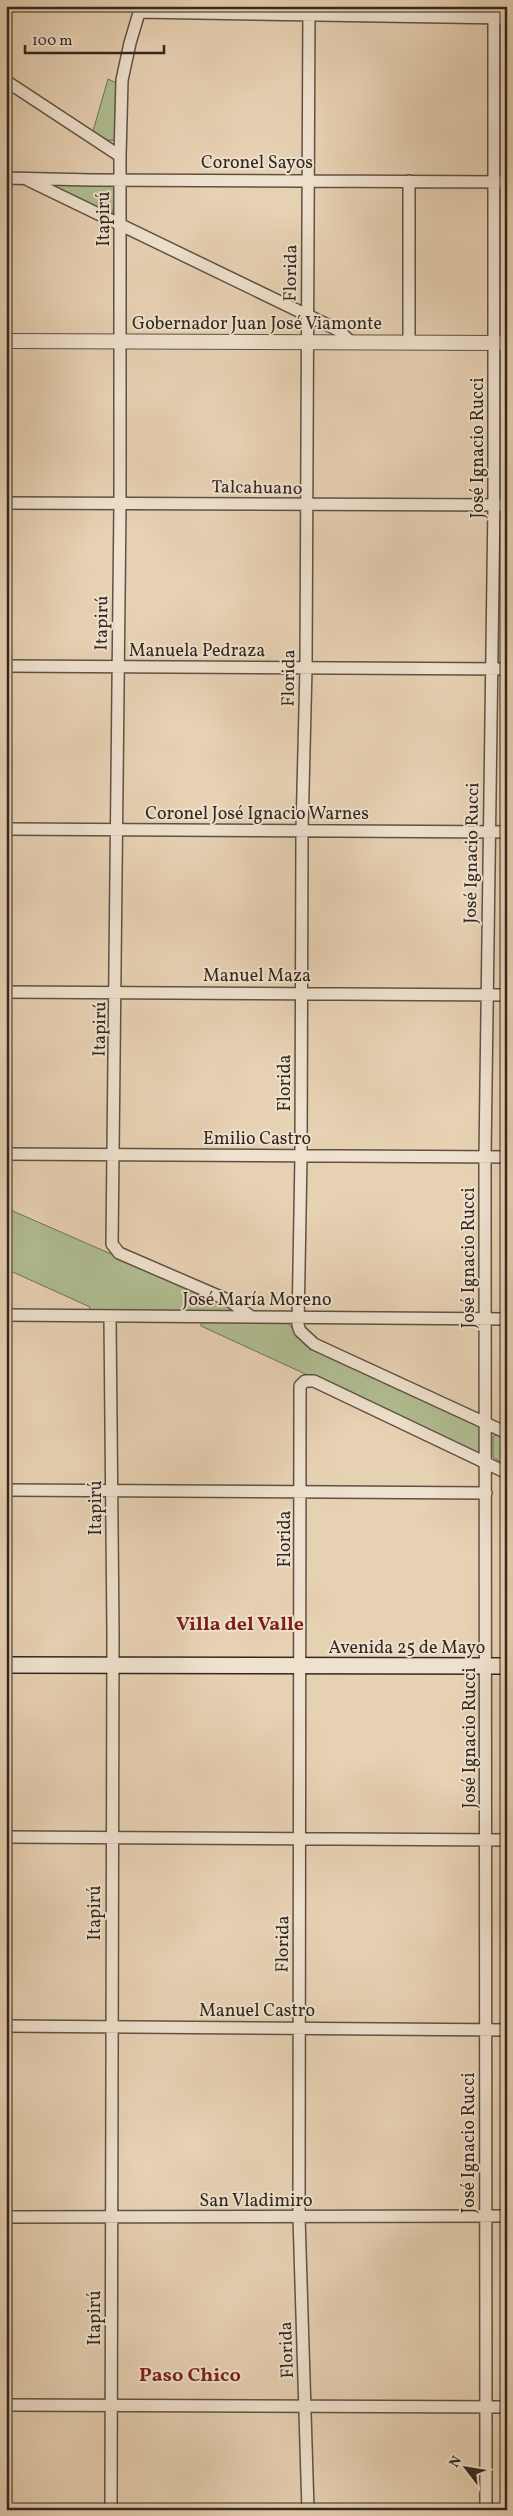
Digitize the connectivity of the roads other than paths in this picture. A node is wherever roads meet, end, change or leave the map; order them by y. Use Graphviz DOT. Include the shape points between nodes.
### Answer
graph roads {
  1 [pos="140,9"];
  2 [pos="309,11"];
  3 [pos="493,12"];
  4 [pos="507,18"];
  5 [pos="6,80"];
  6 [pos="120,156"];
  7 [pos="6,170"];
  8 [pos="6,178"];
  9 [pos="23,178"];
  10 [pos="120,179"];
  11 [pos="309,180"];
  12 [pos="409,181"];
  13 [pos="492,182"];
  14 [pos="507,182"];
  15 [pos="120,225"];
  16 [pos="307,315"];
  17 [pos="120,340"];
  18 [pos="6,341"];
  19 [pos="307,342"];
  20 [pos="409,342"];
  21 [pos="352,343"];
  22 [pos="501,343"];
  23 [pos="6,503"];
  24 [pos="120,504"];
  25 [pos="306,505"];
  26 [pos="494,505"];
  27 [pos="507,505"];
  28 [pos="6,666"];
  29 [pos="118,667"];
  30 [pos="306,668"];
  31 [pos="492,669"];
  32 [pos="507,669"];
  33 [pos="6,828"];
  34 [pos="118,829"];
  35 [pos="302,831"];
  36 [pos="489,832"];
  37 [pos="507,832"];
  38 [pos="6,992"];
  39 [pos="116,992"];
  40 [pos="302,993"];
  41 [pos="488,995"];
  42 [pos="507,995"];
  43 [pos="6,1154"];
  44 [pos="114,1156"];
  45 [pos="301,1156"];
  46 [pos="486,1157"];
  47 [pos="507,1157"];
  48 [pos="6,1315"];
  49 [pos="250,1316"];
  50 [pos="110,1317"];
  51 [pos="297,1317"];
  52 [pos="486,1319"];
  53 [pos="507,1319"];
  54 [pos="486,1422"];
  55 [pos="507,1433"];
  56 [pos="486,1463"];
  57 [pos="507,1473"];
  58 [pos="6,1490"];
  59 [pos="113,1491"];
  60 [pos="301,1491"];
  61 [pos="486,1493"];
  62 [pos="6,1665"];
  63 [pos="112,1665"];
  64 [pos="301,1665"];
  65 [pos="487,1666"];
  66 [pos="507,1666"];
  67 [pos="6,1837"];
  68 [pos="112,1838"];
  69 [pos="300,1839"];
  70 [pos="486,1839"];
  71 [pos="507,1840"];
  72 [pos="6,2026"];
  73 [pos="299,2027"];
  74 [pos="112,2028"];
  75 [pos="485,2030"];
  76 [pos="507,2030"];
  77 [pos="485,2216"];
  78 [pos="507,2216"];
  79 [pos="6,2217"];
  80 [pos="299,2217"];
  81 [pos="112,2218"];
  82 [pos="6,2405"];
  83 [pos="111,2406"];
  84 [pos="305,2407"];
  85 [pos="486,2407"];
  86 [pos="507,2407"];
  87 [pos="111,2510"];
  88 [pos="308,2510"];
  89 [pos="486,2510"];
  1 -- 2 [label="street"];
  1 -- 6 [label="street, Itapirú" via="122,80"];
  2 -- 3 [label="street"];
  2 -- 11 [label="street, Florida"];
  3 -- 4 [label="street"];
  3 -- 13 [label="street, José Ignacio Rucci"];
  5 -- 6 [label="street"];
  6 -- 10 [label="street, Itapirú"];
  7 -- 9 [label="street"];
  8 -- 9 [label="street, Coronel Sayos"];
  9 -- 10 [label="street, Coronel Sayos"];
  9 -- 15 [label="street"];
  10 -- 11 [label="street, Coronel Sayos"];
  10 -- 15 [label="street, Itapirú"];
  11 -- 12 [label="street, Coronel Sayos"];
  11 -- 16 [label="street, Florida"];
  12 -- 13 [label="street, Coronel Sayos"];
  12 -- 20 [label="street"];
  13 -- 14 [label="street, Coronel Sayos"];
  13 -- 22 [label="street, José Ignacio Rucci"];
  15 -- 16 [label="street"];
  15 -- 17 [label="street, Itapirú"];
  16 -- 19 [label="street, Florida"];
  16 -- 21 [label="street" via="338,330"];
  17 -- 18 [label="street, Gobernador Juan José Viamonte"];
  17 -- 19 [label="street, Gobernador Juan José Viamonte"];
  17 -- 24 [label="street, Itapirú"];
  19 -- 21 [label="street, Gobernador Juan José Viamonte"];
  19 -- 25 [label="street, Florida"];
  20 -- 21 [label="street, Gobernador Juan José Viamonte"];
  20 -- 22 [label="street, Gobernador Juan José Viamonte"];
  22 -- 26 [label="street, José Ignacio Rucci"];
  23 -- 24 [label="street, Talcahuano"];
  24 -- 25 [label="street, Talcahuano"];
  24 -- 29 [label="street, Itapirú"];
  25 -- 26 [label="street, Talcahuano"];
  25 -- 30 [label="street, Florida"];
  26 -- 27 [label="street, Talcahuano"];
  26 -- 31 [label="street, José Ignacio Rucci"];
  28 -- 29 [label="street, Manuela Pedraza"];
  29 -- 30 [label="street, Manuela Pedraza"];
  29 -- 34 [label="street, Itapirú"];
  30 -- 31 [label="street, Manuela Pedraza"];
  30 -- 35 [label="street, Florida"];
  31 -- 32 [label="street, Manuela Pedraza"];
  31 -- 36 [label="street, José Ignacio Rucci"];
  33 -- 34 [label="street, Coronel José Ignacio Warnes"];
  34 -- 35 [label="street, Coronel José Ignacio Warnes"];
  34 -- 39 [label="street, Itapirú"];
  35 -- 36 [label="street, Coronel José Ignacio Warnes"];
  35 -- 40 [label="street, Florida"];
  36 -- 37 [label="street, Coronel José Ignacio Warnes"];
  36 -- 41 [label="street, José Ignacio Rucci"];
  38 -- 39 [label="street, Manuel Maza"];
  39 -- 40 [label="street, Manuel Maza"];
  39 -- 44 [label="street, Itapirú"];
  40 -- 41 [label="street, Manuel Maza"];
  40 -- 45 [label="street, Florida"];
  41 -- 42 [label="street, Manuel Maza"];
  41 -- 46 [label="street, José Ignacio Rucci"];
  43 -- 44 [label="street, Emilio Castro"];
  44 -- 45 [label="street, Emilio Castro"];
  44 -- 49 [label="street, Itapirú" via="112,1244 119,1253 230,1302"];
  45 -- 46 [label="street, Emilio Castro"];
  45 -- 51 [label="street, Florida"];
  46 -- 47 [label="street, Emilio Castro"];
  46 -- 52 [label="street, José Ignacio Rucci"];
  48 -- 50 [label="street, José María Moreno"];
  49 -- 50 [label="street, José María Moreno"];
  49 -- 51 [label="street, José María Moreno"];
  50 -- 59 [label="street, Itapirú"];
  51 -- 52 [label="street, José María Moreno"];
  51 -- 54 [label="street, Florida" via="300,1331 314,1344"];
  52 -- 53 [label="street, José María Moreno"];
  52 -- 54 [label="street, José Ignacio Rucci"];
  54 -- 55 [label="street"];
  54 -- 56 [label="street, José Ignacio Rucci"];
  56 -- 57 [label="street"];
  56 -- 60 [label="street, Florida" via="314,1381 305,1381 300,1386"];
  56 -- 61 [label="street, José Ignacio Rucci"];
  58 -- 59 [label="street"];
  59 -- 60 [label="street"];
  59 -- 63 [label="street, Itapirú"];
  60 -- 61 [label="street"];
  60 -- 64 [label="street, Florida"];
  61 -- 65 [label="street, José Ignacio Rucci"];
  62 -- 63 [label="main road, Avenida 25 de Mayo"];
  63 -- 64 [label="main road, Avenida 25 de Mayo"];
  63 -- 68 [label="street, Itapirú"];
  64 -- 65 [label="main road, Avenida 25 de Mayo"];
  64 -- 69 [label="street, Florida"];
  65 -- 66 [label="main road, Avenida 25 de Mayo"];
  65 -- 70 [label="street, José Ignacio Rucci"];
  67 -- 68 [label="street"];
  68 -- 69 [label="street"];
  68 -- 74 [label="street, Itapirú"];
  69 -- 70 [label="street"];
  69 -- 73 [label="street, Florida"];
  70 -- 71 [label="street"];
  70 -- 75 [label="street, José Ignacio Rucci"];
  72 -- 74 [label="street, Manuel Castro"];
  73 -- 74 [label="street, Manuel Castro"];
  73 -- 75 [label="street, Manuel Castro"];
  73 -- 80 [label="street, Florida"];
  74 -- 81 [label="street, Itapirú"];
  75 -- 76 [label="street, Manuel Castro"];
  75 -- 77 [label="street, José Ignacio Rucci"];
  77 -- 78 [label="street, San Vladimiro"];
  77 -- 80 [label="street, San Vladimiro"];
  77 -- 85 [label="street, José Ignacio Rucci"];
  79 -- 81 [label="street, San Vladimiro"];
  80 -- 81 [label="street, San Vladimiro"];
  80 -- 84 [label="street, Florida"];
  81 -- 83 [label="street, Itapirú"];
  82 -- 83 [label="street"];
  83 -- 84 [label="street"];
  83 -- 87 [label="street, Itapirú"];
  84 -- 85 [label="street"];
  84 -- 88 [label="street, Florida"];
  85 -- 86 [label="street"];
  85 -- 89 [label="street, José Ignacio Rucci"];
}
